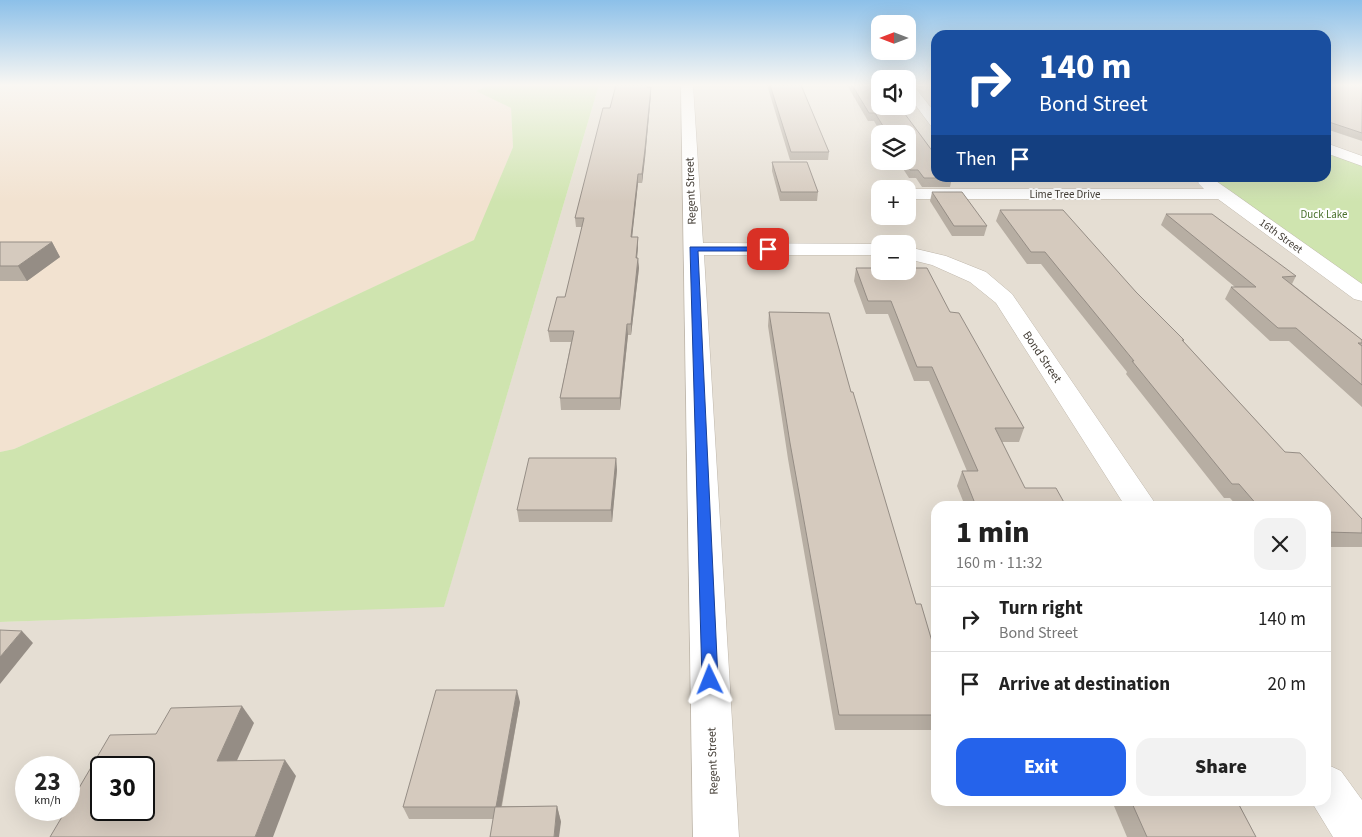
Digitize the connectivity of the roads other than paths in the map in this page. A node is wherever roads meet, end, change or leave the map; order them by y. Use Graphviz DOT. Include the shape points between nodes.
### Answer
graph roads {
  1 [pos="688,124"];
  2 [pos="1331,150"];
  3 [pos="1362,161"];
  4 [pos="983,182"];
  5 [pos="1206,182"];
  6 [pos="916,194"];
  7 [pos="993,194"];
  8 [pos="1223,194"];
  9 [pos="693,249"];
  10 [pos="871,250"];
  11 [pos="916,255"];
  12 [pos="1362,294"];
  13 [pos="1138,501"];
  14 [pos="1331,794"];
  15 [pos="716,837"];
  16 [pos="1360,837"];
  1 -- 9 [label="street, Regent Street"];
  2 -- 3 [label="street"];
  4 -- 7 [label="street"];
  5 -- 8 [label="street, 16th Street"];
  6 -- 7 [label="street, Lime Tree Drive"];
  7 -- 8 [label="street, Lime Tree Drive"];
  8 -- 12 [label="street, 16th Street"];
  9 -- 10 [label="street"];
  9 -- 15 [label="street, Regent Street"];
  11 -- 13 [label="street, Bond Street" via="939,260 978,277 1004,299"];
  14 -- 16 [label="street"];
}
